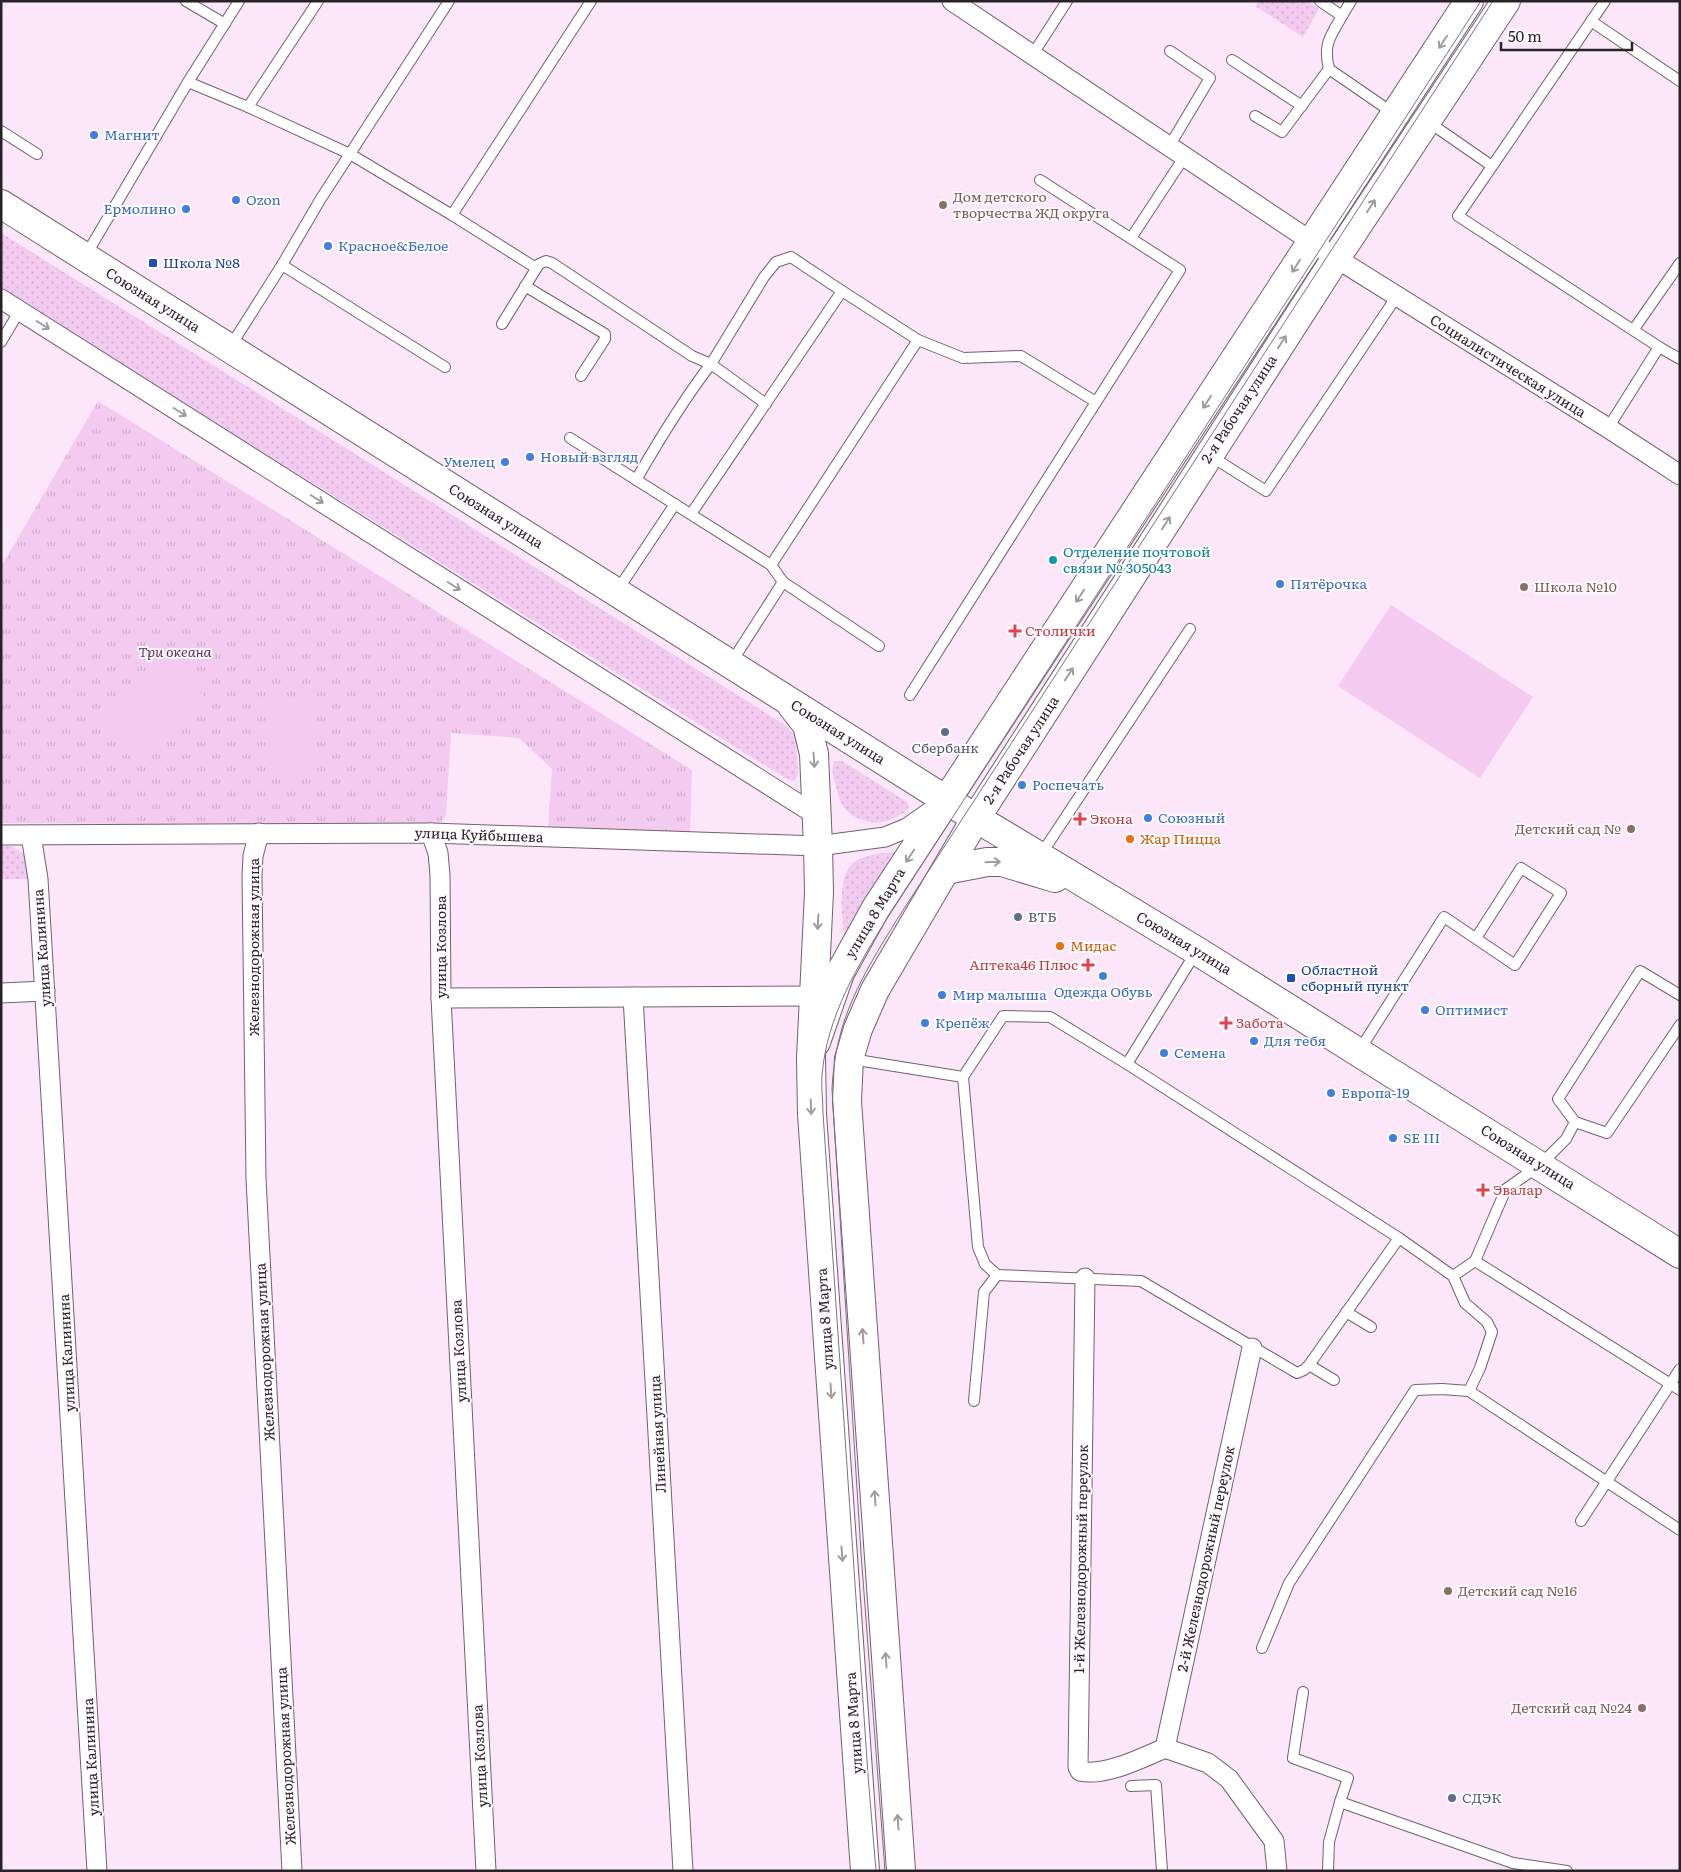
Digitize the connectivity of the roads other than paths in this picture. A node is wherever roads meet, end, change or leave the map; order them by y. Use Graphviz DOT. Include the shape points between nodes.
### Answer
graph roads {
  1 [pos="186,1"];
  2 [pos="239,1"];
  3 [pos="318,1"];
  4 [pos="449,1"];
  5 [pos="591,1"];
  6 [pos="952,1"];
  7 [pos="1067,1"];
  8 [pos="1320,1"];
  9 [pos="1351,1"];
  10 [pos="1469,1"];
  11 [pos="1506,1"];
  12 [pos="1605,1"];
  13 [pos="1342,16"];
  14 [pos="1591,21"];
  15 [pos="225,24"];
  16 [pos="1170,51"];
  17 [pos="1033,54"];
  18 [pos="1232,60"];
  19 [pos="1329,69"];
  20 [pos="1680,81"];
  21 [pos="188,82"];
  22 [pos="1302,106"];
  23 [pos="248,107"];
  24 [pos="1396,115"];
  25 [pos="1255,116"];
  26 [pos="1427,120"];
  27 [pos="1,131"];
  28 [pos="1177,150"];
  29 [pos="37,154"];
  30 [pos="350,154"];
  31 [pos="1492,166"];
  32 [pos="1040,180"];
  33 [pos="1,204"];
  34 [pos="452,215"];
  35 [pos="1131,238"];
  36 [pos="1312,242"];
  37 [pos="85,257"];
  38 [pos="1336,258"];
  39 [pos="1680,263"];
  40 [pos="282,264"];
  41 [pos="536,268"];
  42 [pos="525,286"];
  43 [pos="842,291"];
  44 [pos="1397,296"];
  45 [pos="1,299"];
  46 [pos="20,310"];
  47 [pos="502,324"];
  48 [pos="1634,329"];
  49 [pos="918,340"];
  50 [pos="1,342"];
  51 [pos="1659,347"];
  52 [pos="229,348"];
  53 [pos="1680,359"];
  54 [pos="711,364"];
  55 [pos="445,367"];
  56 [pos="581,376"];
  57 [pos="1096,402"];
  58 [pos="766,404"];
  59 [pos="1608,428"];
  60 [pos="570,438"];
  61 [pos="1209,455"];
  62 [pos="1680,475"];
  63 [pos="636,480"];
  64 [pos="675,504"];
  65 [pos="691,514"];
  66 [pos="771,565"];
  67 [pos="784,582"];
  68 [pos="616,592"];
  69 [pos="1190,629"];
  70 [pos="879,646"];
  71 [pos="730,664"];
  72 [pos="910,695"];
  73 [pos="788,701"];
  74 [pos="946,800"];
  75 [pos="816,815"];
  76 [pos="976,818"];
  77 [pos="259,833"];
  78 [pos="430,833"];
  79 [pos="1,835"];
  80 [pos="31,835"];
  81 [pos="818,846"];
  82 [pos="1039,856"];
  83 [pos="946,870"];
  84 [pos="1129,910"];
  85 [pos="1476,938"];
  86 [pos="1197,951"];
  87 [pos="45,990"];
  88 [pos="1,992"];
  89 [pos="1680,994"];
  90 [pos="814,996"];
  91 [pos="633,997"];
  92 [pos="441,998"];
  93 [pos="1680,1025"];
  94 [pos="1358,1052"];
  95 [pos="811,1058"];
  96 [pos="849,1059"];
  97 [pos="1127,1064"];
  98 [pos="962,1077"];
  99 [pos="1575,1122"];
  100 [pos="1540,1165"];
  101 [pos="1399,1238"];
  102 [pos="1680,1254"];
  103 [pos="1475,1262"];
  104 [pos="996,1275"];
  105 [pos="1453,1276"];
  106 [pos="1085,1278"];
  107 [pos="1346,1312"];
  108 [pos="1370,1328"];
  109 [pos="1252,1348"];
  110 [pos="1309,1364"];
  111 [pos="1680,1369"];
  112 [pos="1334,1380"];
  113 [pos="1680,1390"];
  114 [pos="1469,1391"];
  115 [pos="974,1402"];
  116 [pos="1581,1521"];
  117 [pos="1678,1525"];
  118 [pos="1262,1648"];
  119 [pos="1303,1692"];
  120 [pos="1164,1748"];
  121 [pos="1131,1786"];
  122 [pos="1340,1802"];
  123 [pos="97,1871"];
  124 [pos="292,1871"];
  125 [pos="486,1871"];
  126 [pos="683,1871"];
  127 [pos="865,1871"];
  128 [pos="901,1871"];
  129 [pos="1162,1871"];
  130 [pos="1277,1871"];
  131 [pos="1328,1871"];
  132 [pos="1566,1871"];
  1 -- 15 [label="lane"];
  2 -- 15 [label="lane"];
  3 -- 23 [label="lane"];
  4 -- 30 [label="lane"];
  5 -- 34 [label="lane"];
  6 -- 17 [label="street, Социалистическая улица"];
  7 -- 17 [label="lane"];
  8 -- 13 [label="lane"];
  9 -- 13 [label="lane"];
  10 -- 24 [label="main road, one-way"];
  11 -- 26 [label="main road, 2-я Рабочая улица"];
  12 -- 14 [label="lane"];
  13 -- 19 [label="lane" via="1328,40"];
  14 -- 20 [label="lane"];
  14 -- 31 [label="lane"];
  15 -- 21 [label="lane"];
  16 -- 28 [label="lane" via="1210,78"];
  17 -- 28 [label="street, Социалистическая улица"];
  18 -- 22 [label="lane"];
  19 -- 22 [label="lane"];
  19 -- 24 [label="lane"];
  21 -- 23 [label="lane"];
  21 -- 37 [label="lane"];
  22 -- 25 [label="lane" via="1282,132"];
  23 -- 30 [label="lane"];
  24 -- 36 [label="main road"];
  26 -- 31 [label="lane"];
  38 -- 26 [label="main road, 2-я Рабочая улица, one-way"];
  27 -- 29 [label="lane"];
  28 -- 35 [label="lane"];
  28 -- 36 [label="street, Социалистическая улица"];
  30 -- 34 [label="lane"];
  30 -- 40 [label="lane"];
  31 -- 48 [label="lane" via="1458,216"];
  32 -- 35 [label="lane"];
  33 -- 37 [label="main road, Союзная улица"];
  34 -- 41 [label="lane"];
  35 -- 57 [label="lane" via="1180,270"];
  36 -- 38 [label="street, Социалистическая улица"];
  36 -- 74 [label="main road, one-way"];
  37 -- 52 [label="main road, Союзная улица"];
  38 -- 44 [label="street, Социалистическая улица"];
  61 -- 38 [label="main road, 2-я Рабочая улица, one-way"];
  39 -- 48 [label="lane"];
  40 -- 52 [label="lane"];
  40 -- 55 [label="lane"];
  41 -- 42 [label="lane"];
  41 -- 54 [label="lane" via="546,261 552,263 692,356"];
  42 -- 47 [label="lane"];
  42 -- 56 [label="lane" via="604,334 605,339"];
  43 -- 49 [label="lane"];
  43 -- 54 [label="lane" via="791,257 776,262"];
  43 -- 58 [label="lane"];
  44 -- 59 [label="street, Социалистическая улица"];
  44 -- 61 [label="lane" via="1266,491"];
  45 -- 46 [label="street"];
  46 -- 50 [label="lane"];
  46 -- 75 [label="street, one-way"];
  48 -- 51 [label="lane"];
  49 -- 57 [label="lane" via="963,358 1021,356"];
  49 -- 66 [label="lane"];
  51 -- 53 [label="lane"];
  51 -- 59 [label="lane"];
  52 -- 68 [label="main road, Союзная улица"];
  54 -- 58 [label="lane"];
  54 -- 63 [label="lane"];
  57 -- 72 [label="lane"];
  58 -- 65 [label="lane"];
  59 -- 62 [label="street, Социалистическая улица"];
  60 -- 63 [label="lane"];
  76 -- 61 [label="main road, 2-я Рабочая улица, one-way"];
  63 -- 64 [label="lane"];
  64 -- 65 [label="lane"];
  64 -- 68 [label="lane"];
  65 -- 66 [label="lane"];
  66 -- 67 [label="lane"];
  67 -- 70 [label="lane"];
  67 -- 71 [label="lane"];
  68 -- 71 [label="main road, Союзная улица"];
  69 -- 82 [label="lane"];
  71 -- 73 [label="main road, Союзная улица"];
  73 -- 74 [label="main road, Союзная улица"];
  73 -- 75 [label="main road, one-way" via="810,735 814,754"];
  74 -- 76 [label="main road, Союзная улица"];
  74 -- 81 [label="street, улица Куйбышева" via="907,828 885,836"];
  74 -- 95 [label="main road, улица 8 Марта, one-way" via="876,908 840,973"];
  75 -- 81 [label="main road"];
  76 -- 82 [label="main road, Союзная улица"];
  76 -- 83 [label="main road"];
  77 -- 78 [label="street, улица Куйбышева"];
  77 -- 80 [label="street, улица Куйбышева"];
  77 -- 124 [label="street, Железнодорожная улица" via="252,876 256,1179"];
  78 -- 81 [label="street, улица Куйбышева"];
  78 -- 92 [label="street, улица Козлова" via="438,853 440,875"];
  79 -- 80 [label="street, улица Куйбышева"];
  80 -- 87 [label="street, улица Калинина" via="38,879"];
  81 -- 90 [label="main road, one-way"];
  82 -- 84 [label="main road, Союзная улица"];
  83 -- 84 [label="main road, one-way" via="1002,862 1064,880"];
  83 -- 96 [label="main road" via="875,990"];
  84 -- 86 [label="main road, Союзная улица"];
  85 -- 85 [label="lane" via="1515,965 1561,893 1521,868"];
  85 -- 94 [label="lane" via="1444,917"];
  86 -- 94 [label="main road, Союзная улица"];
  86 -- 97 [label="lane"];
  87 -- 88 [label="street"];
  87 -- 123 [label="street, улица Калинина"];
  89 -- 99 [label="lane" via="1640,972 1558,1099"];
  90 -- 91 [label="street"];
  90 -- 95 [label="main road"];
  91 -- 92 [label="street"];
  91 -- 126 [label="street, Линейная улица"];
  92 -- 125 [label="street, улица Козлова"];
  93 -- 99 [label="lane" via="1607,1133"];
  94 -- 100 [label="main road, Союзная улица"];
  95 -- 127 [label="main road, улица 8 Марта, one-way" via="819,1230"];
  96 -- 98 [label="lane"];
  128 -- 96 [label="main road, one-way" via="847,1101"];
  97 -- 98 [label="lane" via="1050,1017 1003,1016"];
  97 -- 101 [label="lane"];
  98 -- 104 [label="lane" via="978,1247 985,1264"];
  99 -- 100 [label="lane" via="1566,1139"];
  100 -- 102 [label="main road, Союзная улица"];
  100 -- 103 [label="lane" via="1506,1188"];
  101 -- 105 [label="lane"];
  101 -- 107 [label="lane"];
  103 -- 105 [label="lane"];
  103 -- 113 [label="lane"];
  104 -- 106 [label="lane"];
  104 -- 115 [label="lane" via="984,1292"];
  105 -- 114 [label="lane" via="1465,1303 1487,1322 1492,1332"];
  106 -- 109 [label="lane" via="1141,1282"];
  106 -- 120 [label="street, 1-й Железнодорожный переулок" via="1078,1766 1080,1771 1087,1773 1103,1772"];
  107 -- 108 [label="lane"];
  107 -- 110 [label="lane"];
  109 -- 110 [label="lane" via="1297,1373"];
  109 -- 120 [label="street, 2-й Железнодорожный переулок"];
  110 -- 112 [label="lane"];
  111 -- 116 [label="lane"];
  114 -- 117 [label="lane"];
  114 -- 118 [label="lane" via="1415,1390 1290,1583"];
  119 -- 122 [label="lane" via="1294,1758 1348,1778"];
  120 -- 130 [label="street" via="1208,1763 1229,1779 1274,1842"];
  121 -- 129 [label="lane" via="1156,1785"];
  122 -- 131 [label="lane" via="1329,1842"];
  122 -- 132 [label="lane" via="1513,1862"];
}
